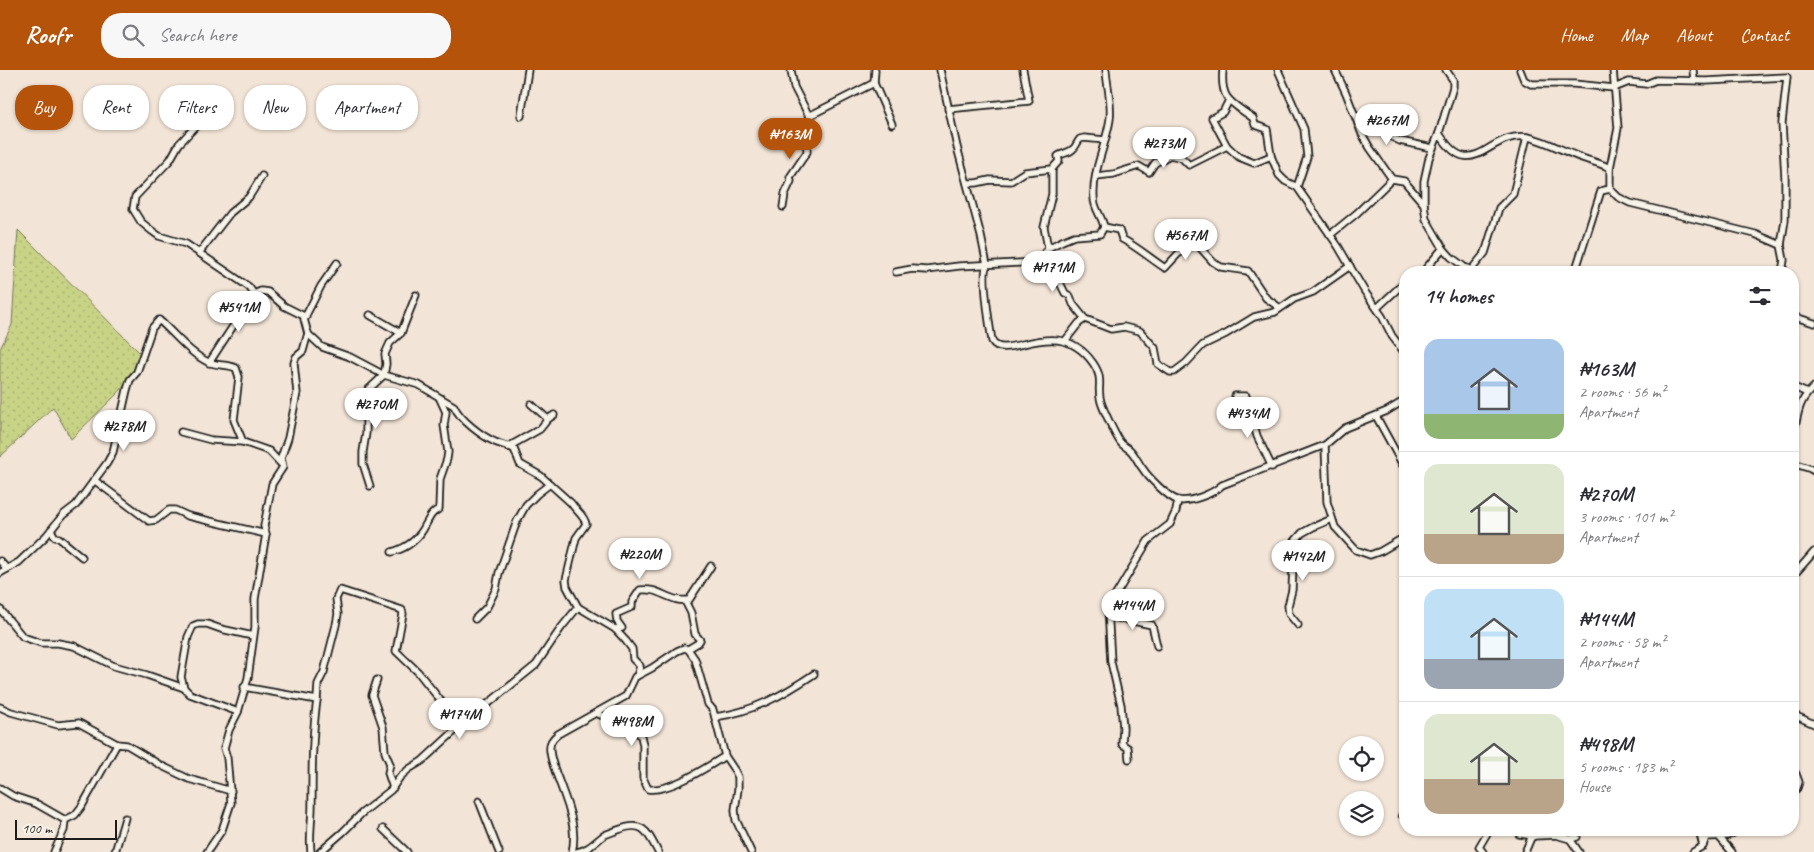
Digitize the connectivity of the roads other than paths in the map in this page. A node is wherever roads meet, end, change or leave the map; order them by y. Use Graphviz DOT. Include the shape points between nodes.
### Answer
graph roads {
  1 [pos="528,70"];
  2 [pos="791,70"];
  3 [pos="875,70"];
  4 [pos="940,70"];
  5 [pos="1023,70"];
  6 [pos="1106,70"];
  7 [pos="1223,70"];
  8 [pos="1278,70"];
  9 [pos="1335,70"];
  10 [pos="1446,70"];
  11 [pos="1520,70"];
  12 [pos="1613,70"];
  13 [pos="1693,70"];
  14 [pos="1694,80"];
  15 [pos="874,83"];
  16 [pos="1614,88"];
  17 [pos="1229,100"];
  18 [pos="948,108"];
  19 [pos="1355,115"];
  20 [pos="521,116"];
  21 [pos="809,116"];
  22 [pos="892,124"];
  23 [pos="192,130"];
  24 [pos="1440,133"];
  25 [pos="1528,137"];
  26 [pos="1105,140"];
  27 [pos="1226,146"];
  28 [pos="1432,148"];
  29 [pos="1271,156"];
  30 [pos="1610,168"];
  31 [pos="1052,169"];
  32 [pos="262,176"];
  33 [pos="1096,176"];
  34 [pos="1392,179"];
  35 [pos="967,183"];
  36 [pos="1297,187"];
  37 [pos="1610,189"];
  38 [pos="1424,204"];
  39 [pos="782,207"];
  40 [pos="1104,227"];
  41 [pos="1330,235"];
  42 [pos="1781,245"];
  43 [pos="1443,248"];
  44 [pos="1046,250"];
  45 [pos="199,253"];
  46 [pos="337,263"];
  47 [pos="987,265"];
  48 [pos="1350,266"];
  49 [pos="1428,266"];
  50 [pos="1464,266"];
  51 [pos="1474,266"];
  52 [pos="1577,266"];
  53 [pos="1783,266"];
  54 [pos="896,272"];
  55 [pos="1399,288"];
  56 [pos="254,294"];
  57 [pos="416,294"];
  58 [pos="1280,308"];
  59 [pos="1377,308"];
  60 [pos="370,315"];
  61 [pos="306,317"];
  62 [pos="1799,318"];
  63 [pos="1085,319"];
  64 [pos="1814,323"];
  65 [pos="308,333"];
  66 [pos="401,333"];
  67 [pos="1065,341"];
  68 [pos="1399,345"];
  69 [pos="209,363"];
  70 [pos="384,375"];
  71 [pos="1809,391"];
  72 [pos="1236,396"];
  73 [pos="440,399"];
  74 [pos="1399,403"];
  75 [pos="531,404"];
  76 [pos="454,406"];
  77 [pos="1799,409"];
  78 [pos="446,412"];
  79 [pos="554,415"];
  80 [pos="1376,416"];
  81 [pos="548,419"];
  82 [pos="181,432"];
  83 [pos="243,442"];
  84 [pos="1325,445"];
  85 [pos="508,447"];
  86 [pos="1399,458"];
  87 [pos="1272,466"];
  88 [pos="1799,466"];
  89 [pos="283,467"];
  90 [pos="1814,471"];
  91 [pos="94,480"];
  92 [pos="550,484"];
  93 [pos="370,486"];
  94 [pos="1178,500"];
  95 [pos="1332,518"];
  96 [pos="51,530"];
  97 [pos="266,534"];
  98 [pos="1399,540"];
  99 [pos="392,552"];
  100 [pos="1814,552"];
  101 [pos="82,557"];
  102 [pos="0,561"];
  103 [pos="711,566"];
  104 [pos="7,569"];
  105 [pos="1799,569"];
  106 [pos="0,573"];
  107 [pos="685,601"];
  108 [pos="578,607"];
  109 [pos="0,609"];
  110 [pos="1109,616"];
  111 [pos="474,619"];
  112 [pos="1298,625"];
  113 [pos="615,629"];
  114 [pos="253,636"];
  115 [pos="1158,646"];
  116 [pos="688,650"];
  117 [pos="814,674"];
  118 [pos="637,676"];
  119 [pos="377,680"];
  120 [pos="244,687"];
  121 [pos="184,688"];
  122 [pos="317,700"];
  123 [pos="0,707"];
  124 [pos="238,712"];
  125 [pos="596,713"];
  126 [pos="715,717"];
  127 [pos="1799,717"];
  128 [pos="1814,724"];
  129 [pos="458,728"];
  130 [pos="117,744"];
  131 [pos="725,756"];
  132 [pos="1129,758"];
  133 [pos="0,788"];
  134 [pos="393,788"];
  135 [pos="231,791"];
  136 [pos="479,802"];
  137 [pos="125,818"];
  138 [pos="65,820"];
  139 [pos="383,829"];
  140 [pos="1484,836"];
  141 [pos="1534,836"];
  142 [pos="1556,836"];
  143 [pos="1700,836"];
  144 [pos="1727,836"];
  145 [pos="1577,837"];
  146 [pos="1719,837"];
  147 [pos="1570,839"];
  148 [pos="1725,844"];
  149 [pos="1575,845"];
  150 [pos="1703,846"];
  151 [pos="54,852"];
  152 [pos="116,852"];
  153 [pos="207,852"];
  154 [pos="312,852"];
  155 [pos="320,852"];
  156 [pos="407,852"];
  157 [pos="499,852"];
  158 [pos="572,852"];
  159 [pos="577,852"];
  160 [pos="658,852"];
  161 [pos="751,852"];
  162 [pos="1484,852"];
  163 [pos="1525,852"];
  164 [pos="1579,852"];
  165 [pos="1693,852"];
  166 [pos="1732,852"];
  1 -- 20 [label="street"];
  2 -- 21 [label="street" via="794,87"];
  3 -- 15 [label="street"];
  4 -- 18 [label="street"];
  5 -- 18 [label="street" via="1029,101"];
  6 -- 26 [label="street" via="1111,102"];
  7 -- 17 [label="street" via="1223,92"];
  8 -- 36 [label="street" via="1304,129 1307,157"];
  9 -- 19 [label="street"];
  10 -- 24 [label="street" via="1453,80 1453,87"];
  11 -- 16 [label="street" via="1524,80 1531,84"];
  12 -- 16 [label="street"];
  13 -- 14 [label="street"];
  14 -- 16 [label="street" via="1656,80 1646,84 1629,82"];
  14 -- 42 [label="street" via="1787,77 1782,123 1786,220"];
  15 -- 21 [label="street"];
  15 -- 22 [label="street"];
  16 -- 30 [label="street" via="1618,128"];
  17 -- 27 [label="street" via="1223,112 1212,118"];
  17 -- 29 [label="street" via="1253,118 1254,125 1266,128"];
  18 -- 35 [label="street"];
  19 -- 28 [label="street" via="1400,141"];
  19 -- 34 [label="street" via="1370,148"];
  21 -- 39 [label="street" via="807,152 790,177"];
  23 -- 45 [label="street" via="135,197 133,209 141,222 159,236 186,244"];
  24 -- 25 [label="street" via="1462,156 1476,156 1508,138"];
  24 -- 28 [label="street"];
  25 -- 30 [label="street"];
  25 -- 51 [label="street" via="1514,194 1499,208 1485,253"];
  26 -- 31 [label="street" via="1080,139 1075,148 1058,156 1059,161"];
  26 -- 33 [label="street"];
  27 -- 29 [label="street" via="1254,163"];
  27 -- 33 [label="street" via="1189,165 1182,158 1170,154 1155,163 1149,172 1139,166"];
  28 -- 38 [label="street" via="1424,181"];
  29 -- 36 [label="street" via="1279,175"];
  30 -- 37 [label="street"];
  31 -- 35 [label="street" via="1026,172 1011,181"];
  31 -- 44 [label="street" via="1052,194 1044,227"];
  32 -- 45 [label="street" via="249,197 230,213"];
  33 -- 40 [label="street" via="1095,206"];
  34 -- 38 [label="street" via="1404,181"];
  34 -- 41 [label="street"];
  35 -- 47 [label="street"];
  36 -- 41 [label="street"];
  37 -- 42 [label="street" via="1630,203 1756,234"];
  37 -- 52 [label="street" via="1601,191"];
  38 -- 43 [label="street" via="1426,219"];
  40 -- 44 [label="street" via="1100,234 1074,236"];
  40 -- 58 [label="street" via="1119,230 1122,239 1165,268 1178,254 1196,243 1221,267 1248,271 1266,298"];
  41 -- 48 [label="street"];
  42 -- 53 [label="street"];
  43 -- 49 [label="street"];
  43 -- 50 [label="street"];
  44 -- 47 [label="street" via="1038,262"];
  44 -- 63 [label="street" via="1065,293"];
  45 -- 56 [label="street" via="250,287"];
  46 -- 61 [label="street"];
  47 -- 54 [label="street"];
  47 -- 67 [label="street" via="985,282 994,345 1005,348 1038,340"];
  48 -- 58 [label="street" via="1313,292"];
  48 -- 59 [label="street"];
  55 -- 59 [label="street"];
  56 -- 61 [label="street" via="268,292 284,306"];
  56 -- 69 [label="street"];
  57 -- 66 [label="street"];
  58 -- 63 [label="street" via="1254,317 1203,345 1174,372 1158,364 1155,348 1140,331 1111,328"];
  59 -- 68 [label="street"];
  60 -- 66 [label="street"];
  61 -- 65 [label="street"];
  62 -- 64 [label="street"];
  63 -- 67 [label="street"];
  65 -- 70 [label="street" via="322,347 350,356"];
  65 -- 89 [label="street" via="303,351 294,363 297,393 281,458"];
  66 -- 70 [label="street" via="385,354"];
  67 -- 94 [label="street" via="1083,350 1100,374 1100,401 1122,444 1143,470"];
  69 -- 83 [label="street" via="230,366 238,372 234,420"];
  69 -- 91 [label="street" via="183,344 159,320 156,323 137,372 130,380 113,452"];
  70 -- 73 [label="street" via="419,385"];
  70 -- 93 [label="street" via="368,390 366,399 363,464"];
  71 -- 77 [label="street"];
  72 -- 87 [label="street" via="1246,396 1257,436"];
  73 -- 76 [label="street"];
  73 -- 78 [label="street"];
  74 -- 80 [label="street"];
  75 -- 81 [label="street"];
  76 -- 78 [label="street"];
  76 -- 85 [label="street" via="474,429"];
  78 -- 99 [label="street" via="447,459 440,479 439,509 432,513 410,546"];
  79 -- 81 [label="street"];
  80 -- 84 [label="street" via="1345,428"];
  80 -- 86 [label="street"];
  81 -- 85 [label="street" via="540,429"];
  82 -- 83 [label="street" via="211,440"];
  83 -- 89 [label="street" via="269,451"];
  84 -- 87 [label="street"];
  84 -- 95 [label="street" via="1327,502"];
  85 -- 92 [label="street" via="516,451 520,464"];
  87 -- 94 [label="street" via="1222,485 1211,494"];
  88 -- 90 [label="street"];
  89 -- 97 [label="street" via="272,484 264,526"];
  91 -- 96 [label="street"];
  91 -- 97 [label="street" via="149,521 175,510"];
  92 -- 108 [label="street" via="584,517 586,524 576,538 566,580"];
  92 -- 111 [label="street" via="526,506 517,521 496,589 487,606"];
  94 -- 110 [label="street" via="1174,518 1166,529 1148,541 1111,602"];
  95 -- 98 [label="street" via="1336,527 1360,552 1370,555"];
  95 -- 112 [label="street" via="1313,526 1294,542 1288,606 1289,614"];
  96 -- 101 [label="street"];
  96 -- 104 [label="street" via="19,562"];
  97 -- 114 [label="street" via="255,599"];
  100 -- 105 [label="street"];
  102 -- 104 [label="street"];
  103 -- 107 [label="street" via="689,600"];
  104 -- 106 [label="street"];
  107 -- 113 [label="street" via="669,598 655,590 640,590 632,607 616,614 622,628"];
  107 -- 116 [label="street" via="695,634 700,640"];
  108 -- 113 [label="street"];
  108 -- 129 [label="street" via="536,665"];
  109 -- 121 [label="street" via="23,637 40,643 74,646 114,666"];
  110 -- 115 [label="street" via="1152,625"];
  110 -- 132 [label="street" via="1111,662 1120,705 1122,744 1128,748"];
  113 -- 118 [label="street" via="630,646 633,658 640,665"];
  114 -- 120 [label="street"];
  114 -- 121 [label="street" via="207,624 193,626 181,677"];
  116 -- 118 [label="street" via="676,651"];
  116 -- 126 [label="street" via="695,659"];
  117 -- 126 [label="street" via="785,693 751,708"];
  118 -- 125 [label="street" via="626,696"];
  119 -- 134 [label="street" via="372,695 383,727 385,752 390,764 388,773"];
  120 -- 122 [label="street"];
  120 -- 124 [label="street"];
  121 -- 124 [label="street" via="190,694"];
  122 -- 129 [label="street" via="318,684 336,626 336,599 340,590 402,610 396,651 418,672"];
  122 -- 154 [label="street" via="312,733"];
  123 -- 130 [label="street" via="58,725 79,723"];
  124 -- 135 [label="street" via="224,748"];
  125 -- 131 [label="street" via="636,730 641,736 643,778 648,789 687,779"];
  125 -- 158 [label="street" via="558,734 550,744 552,764 574,831"];
  126 -- 131 [label="street"];
  127 -- 128 [label="street"];
  129 -- 134 [label="street" via="400,777"];
  130 -- 135 [label="street" via="134,748 189,779"];
  130 -- 138 [label="street" via="82,806"];
  131 -- 161 [label="street" via="738,777 736,820"];
  133 -- 138 [label="street"];
  134 -- 155 [label="street"];
  135 -- 153 [label="street" via="224,826"];
  136 -- 157 [label="street"];
  137 -- 152 [label="street"];
  138 -- 151 [label="street"];
  139 -- 156 [label="street"];
  140 -- 162 [label="street" via="1478,847"];
  141 -- 163 [label="street"];
  142 -- 147 [label="street"];
  143 -- 150 [label="street"];
  144 -- 146 [label="street"];
  144 -- 148 [label="street"];
  145 -- 147 [label="street"];
  145 -- 149 [label="street"];
  146 -- 148 [label="street"];
  146 -- 150 [label="street" via="1706,837"];
  147 -- 149 [label="street"];
  148 -- 166 [label="street"];
  149 -- 164 [label="street"];
  150 -- 165 [label="street"];
  159 -- 160 [label="street" via="584,851 605,835 629,826 643,828"];
}
